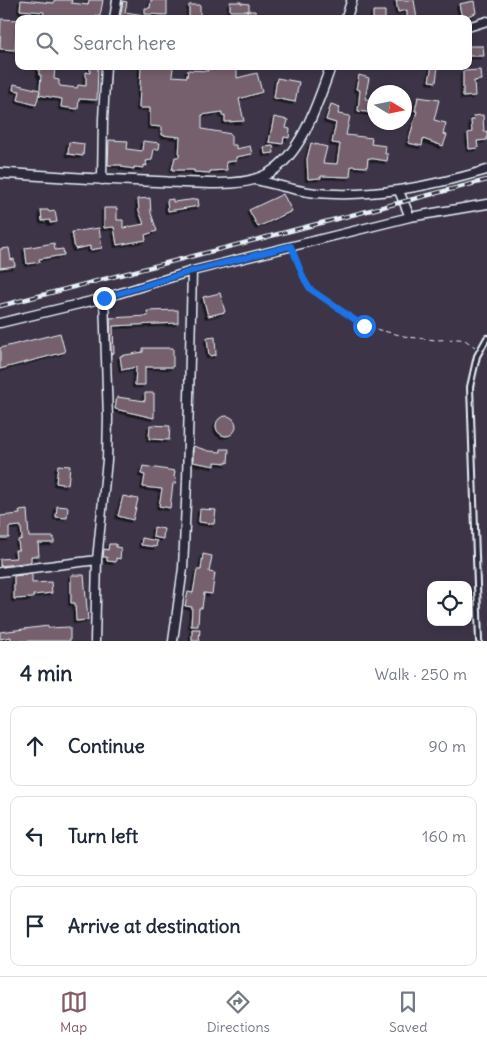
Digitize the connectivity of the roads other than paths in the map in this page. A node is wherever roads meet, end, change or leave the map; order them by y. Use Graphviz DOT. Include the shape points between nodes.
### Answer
graph roads {
  1 [pos="117,0"];
  2 [pos="352,0"];
  3 [pos="115,15"];
  4 [pos="347,15"];
  5 [pos="487,21"];
  6 [pos="472,26"];
  7 [pos="106,70"];
  8 [pos="329,70"];
  9 [pos="487,170"];
  10 [pos="0,173"];
  11 [pos="102,180"];
  12 [pos="256,180"];
  13 [pos="399,191"];
  14 [pos="487,204"];
  15 [pos="410,217"];
  16 [pos="192,271"];
  17 [pos="104,298"];
  18 [pos="0,322"];
  19 [pos="487,338"];
  20 [pos="97,560"];
  21 [pos="0,572"];
  22 [pos="95,641"];
  23 [pos="173,641"];
  24 [pos="479,641"];
  1 -- 3 [label="street"];
  2 -- 4 [label="street"];
  5 -- 6 [label="street"];
  7 -- 11 [label="street"];
  8 -- 12 [label="street" via="304,134 285,160"];
  9 -- 13 [label="street"];
  10 -- 11 [label="street"];
  11 -- 12 [label="street" via="230,183"];
  12 -- 13 [label="street" via="314,193 355,195"];
  13 -- 15 [label="street"];
  14 -- 15 [label="street"];
  15 -- 16 [label="street"];
  16 -- 17 [label="street"];
  16 -- 23 [label="street" via="184,558"];
  17 -- 18 [label="street"];
  17 -- 20 [label="street" via="107,460"];
  19 -- 24 [label="lane" via="480,350 470,386"];
  20 -- 21 [label="street"];
  20 -- 22 [label="street"];
}
